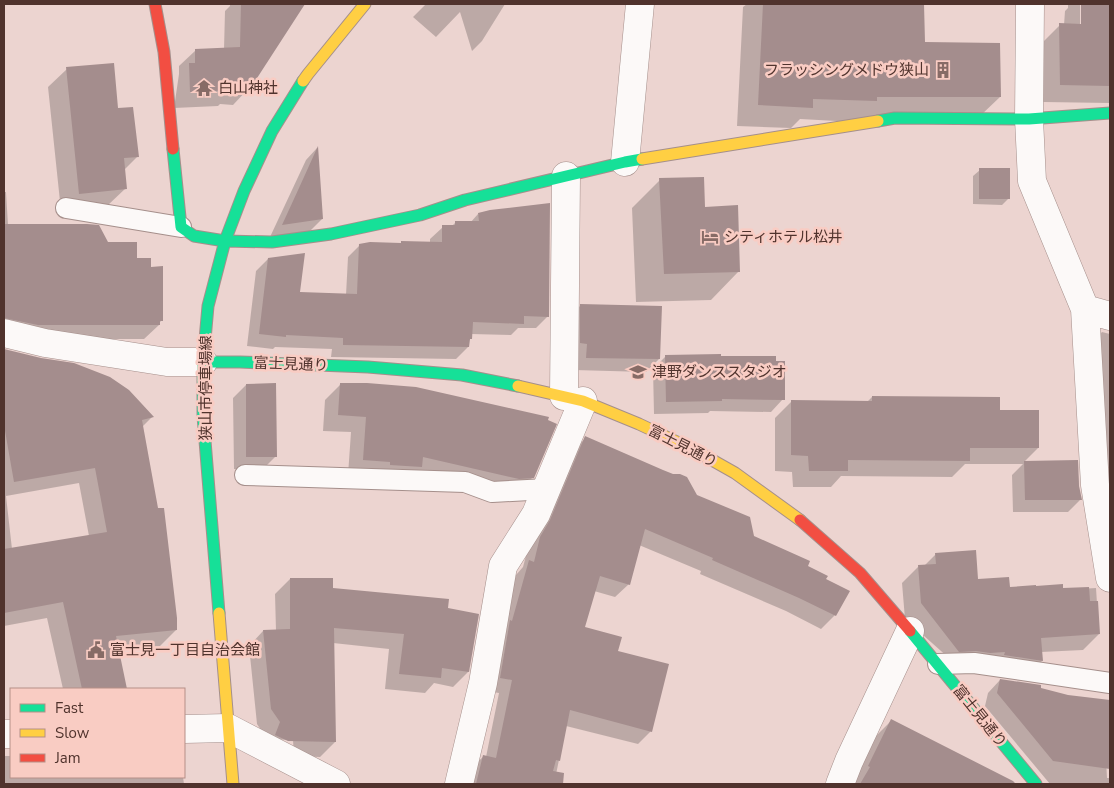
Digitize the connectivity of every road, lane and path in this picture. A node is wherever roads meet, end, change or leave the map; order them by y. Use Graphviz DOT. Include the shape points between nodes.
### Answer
graph roads {
  1 [pos="155,4"];
  2 [pos="365,4"];
  3 [pos="640,4"];
  4 [pos="1030,4"];
  5 [pos="1110,113"];
  6 [pos="1029,119"];
  7 [pos="625,162"];
  8 [pos="566,176"];
  9 [pos="66,208"];
  10 [pos="181,226"];
  11 [pos="225,241"];
  12 [pos="1097,313"];
  13 [pos="4,333"];
  14 [pos="203,362"];
  15 [pos="574,399"];
  16 [pos="244,475"];
  17 [pos="547,489"];
  18 [pos="1110,578"];
  19 [pos="910,630"];
  20 [pos="938,664"];
  21 [pos="1110,683"];
  22 [pos="228,728"];
  23 [pos="185,730"];
  24 [pos="233,784"];
  25 [pos="336,784"];
  26 [pos="459,784"];
  27 [pos="840,784"];
  28 [pos="1036,784"];
  1 -- 10 [label="street" via="164,52"];
  2 -- 11 [label="street, 狭山市停車場線" via="308,74 272,131 244,190"];
  3 -- 7 [label="street"];
  4 -- 6 [label="street"];
  5 -- 6 [label="street"];
  6 -- 7 [label="street" via="895,118"];
  6 -- 12 [label="street" via="1032,181"];
  7 -- 8 [label="street"];
  8 -- 11 [label="street" via="465,200 420,215 331,234 272,242"];
  8 -- 15 [label="street"];
  9 -- 10 [label="lane"];
  10 -- 11 [label="street" via="194,236"];
  11 -- 14 [label="street, 狭山市停車場線" via="208,306"];
  12 -- 18 [label="street" via="1095,485"];
  13 -- 14 [label="street" via="45,343 167,362"];
  14 -- 15 [label="street, 富士見通り" via="368,367 462,375"];
  14 -- 22 [label="street, 狭山市停車場線" via="203,416"];
  15 -- 17 [label="street"];
  15 -- 19 [label="street, 富士見通り" via="639,424 735,473 800,520 853,566"];
  16 -- 17 [label="lane" via="465,482 492,492"];
  17 -- 26 [label="street" via="536,514 503,566 483,683"];
  19 -- 20 [label="street, 富士見通り"];
  19 -- 27 [label="street"];
  20 -- 21 [label="lane" via="974,664"];
  20 -- 28 [label="street, 富士見通り"];
  22 -- 23 [label="street"];
  22 -- 24 [label="street, 狭山市停車場線"];
  22 -- 25 [label="street"];
}
